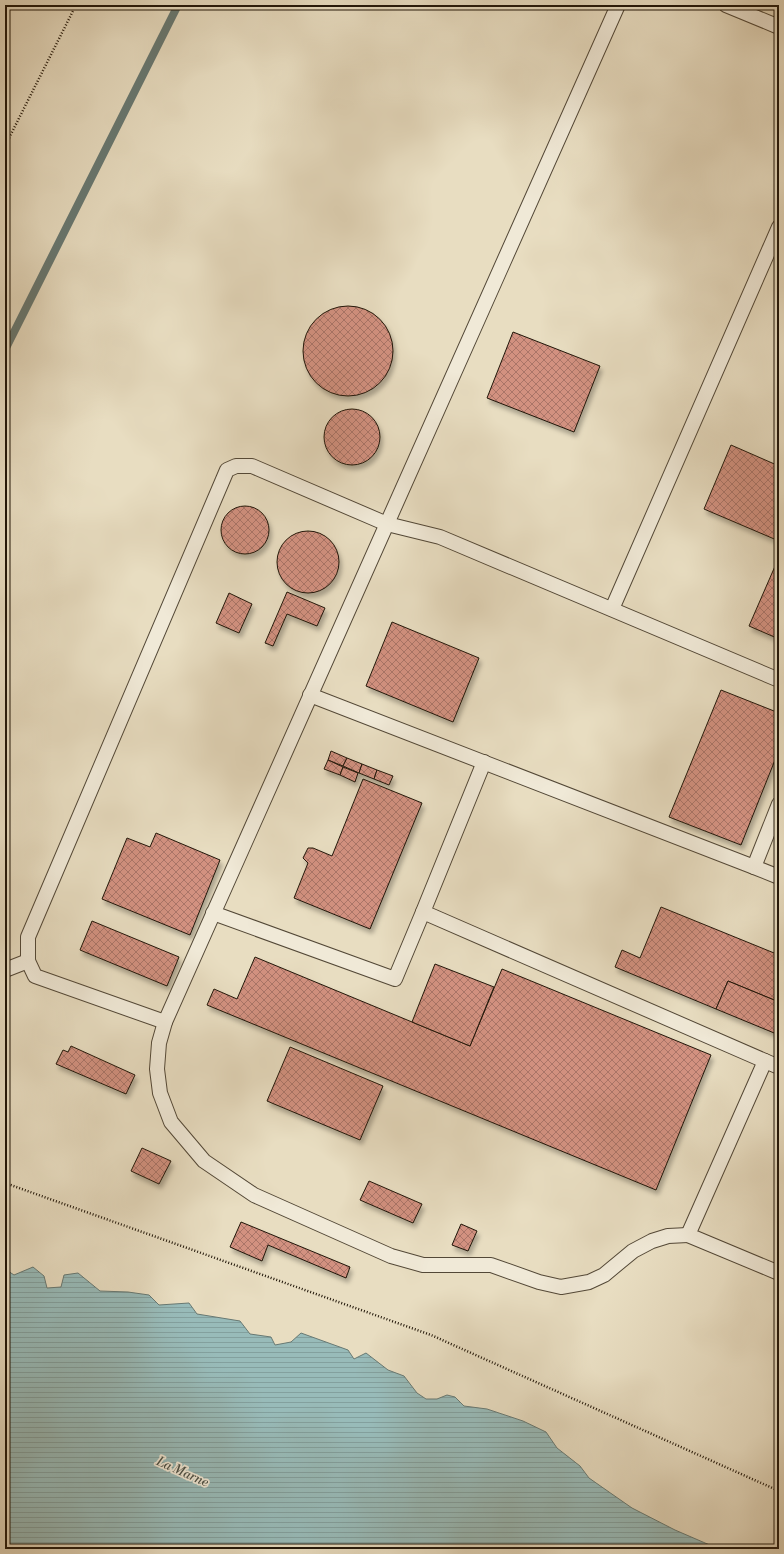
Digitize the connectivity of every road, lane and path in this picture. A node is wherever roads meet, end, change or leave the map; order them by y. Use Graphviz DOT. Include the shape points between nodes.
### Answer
graph roads {
  1 [pos="76,5"];
  2 [pos="618,5"];
  3 [pos="726,5"];
  4 [pos="779,27"];
  5 [pos="5,146"];
  6 [pos="779,227"];
  7 [pos="387,524"];
  8 [pos="612,610"];
  9 [pos="779,680"];
  10 [pos="310,695"];
  11 [pos="484,762"];
  12 [pos="779,805"];
  13 [pos="754,867"];
  14 [pos="779,877"];
  15 [pos="423,912"];
  16 [pos="213,913"];
  17 [pos="28,961"];
  18 [pos="5,970"];
  19 [pos="165,1022"];
  20 [pos="765,1061"];
  21 [pos="779,1067"];
  22 [pos="5,1183"];
  23 [pos="688,1235"];
  24 [pos="779,1273"];
  25 [pos="779,1491"];
  1 -- 5 [label="path"];
  2 -- 7 [label="lane"];
  3 -- 4 [label="lane"];
  6 -- 8 [label="lane"];
  7 -- 8 [label="lane" via="440,537"];
  7 -- 10 [label="lane"];
  7 -- 17 [label="lane" via="252,466 236,466 227,470 28,937"];
  8 -- 9 [label="lane"];
  10 -- 11 [label="lane"];
  10 -- 16 [label="lane"];
  11 -- 13 [label="lane"];
  11 -- 15 [label="lane"];
  12 -- 13 [label="lane"];
  13 -- 14 [label="lane"];
  15 -- 16 [label="lane" via="395,979"];
  15 -- 20 [label="lane"];
  16 -- 19 [label="lane"];
  17 -- 18 [label="lane"];
  17 -- 19 [label="lane" via="35,976"];
  19 -- 23 [label="lane" via="159,1043 157,1069 160,1093 171,1122 204,1161 254,1195 391,1256 423,1265 491,1265 561,1287 589,1282 604,1275 633,1251 652,1241 668,1236"];
  20 -- 21 [label="lane"];
  20 -- 23 [label="lane"];
  22 -- 25 [label="path" via="431,1335"];
  23 -- 24 [label="lane"];
}
